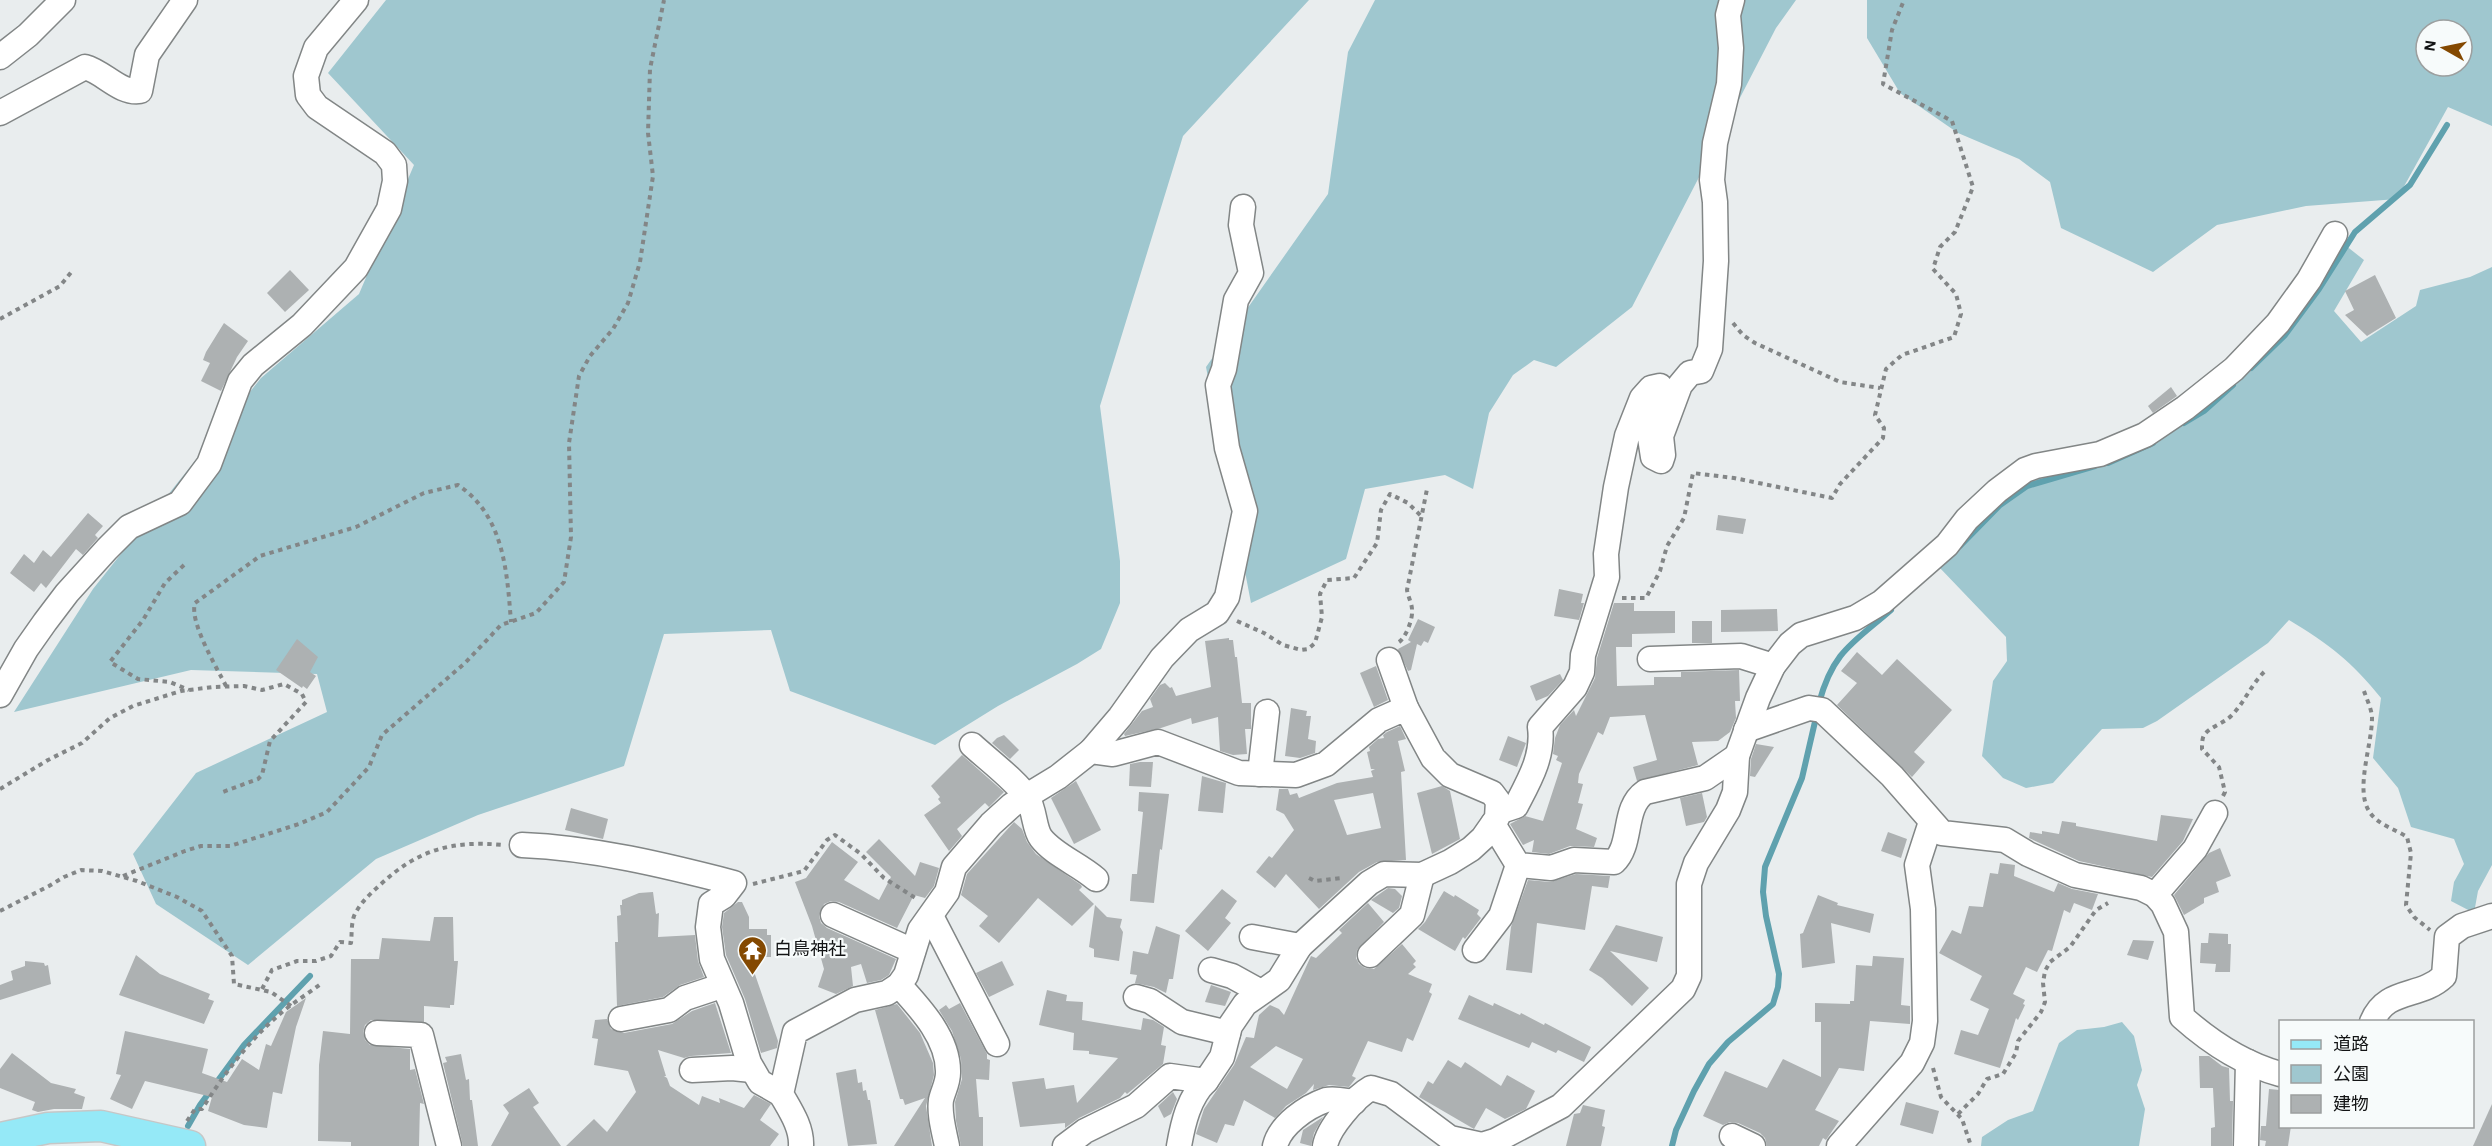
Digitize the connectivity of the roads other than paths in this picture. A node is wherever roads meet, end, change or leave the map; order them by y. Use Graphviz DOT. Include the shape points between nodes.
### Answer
graph roads {
  1 [pos="63,0"];
  2 [pos="185,0"];
  3 [pos="356,0"];
  4 [pos="1732,0"];
  5 [pos="0,57"];
  6 [pos="0,113"];
  7 [pos="1243,207"];
  8 [pos="2335,234"];
  9 [pos="1650,659"];
  10 [pos="1389,660"];
  11 [pos="1773,666"];
  12 [pos="0,695"];
  13 [pos="1406,708"];
  14 [pos="1267,712"];
  15 [pos="1746,730"];
  16 [pos="972,745"];
  17 [pos="1091,751"];
  18 [pos="1737,756"];
  19 [pos="1260,774"];
  20 [pos="1027,796"];
  21 [pos="2215,813"];
  22 [pos="1496,818"];
  23 [pos="1931,822"];
  24 [pos="522,845"];
  25 [pos="1518,865"];
  26 [pos="1422,875"];
  27 [pos="1096,879"];
  28 [pos="2144,890"];
  29 [pos="934,913"];
  30 [pos="832,915"];
  31 [pos="2492,916"];
  32 [pos="1252,937"];
  33 [pos="1300,946"];
  34 [pos="1475,950"];
  35 [pos="914,951"];
  36 [pos="1370,955"];
  37 [pos="1210,970"];
  38 [pos="899,985"];
  39 [pos="722,986"];
  40 [pos="1261,992"];
  41 [pos="1136,997"];
  42 [pos="621,1019"];
  43 [pos="2373,1020"];
  44 [pos="377,1033"];
  45 [pos="1228,1033"];
  46 [pos="997,1044"];
  47 [pos="2248,1062"];
  48 [pos="692,1070"];
  49 [pos="752,1070"];
  50 [pos="2279,1074"];
  51 [pos="1206,1081"];
  52 [pos="781,1094"];
  53 [pos="1354,1102"];
  54 [pos="0,1138"];
  55 [pos="172,1144"];
  56 [pos="1468,1144"];
  57 [pos="449,1146"];
  58 [pos="801,1146"];
  59 [pos="947,1146"];
  60 [pos="1065,1146"];
  61 [pos="1179,1146"];
  62 [pos="1275,1146"];
  63 [pos="1325,1146"];
  64 [pos="1839,1146"];
  65 [pos="2246,1146"];
  1 -- 5 [label="street"];
  2 -- 6 [label="street" via="147,55 140,91 120,87 86,67"];
  3 -- 12 [label="street" via="316,48 306,76 308,95 317,107 385,153 394,165 389,209 356,268 302,325 253,365 240,381 209,464 180,503 129,527 107,549 45,622"];
  4 -- 22 [label="street" via="1728,15 1729,84 1715,143 1712,180 1716,261 1710,349 1701,370 1690,374 1680,385 1661,436 1662,461 1653,457 1650,431 1660,386 1642,398 1627,436 1606,554 1607,577 1583,655 1582,672 1575,687 1540,727 1542,738 1535,769 1516,806"];
  7 -- 17 [label="street" via="1241,225 1251,273 1236,300 1218,385 1227,448 1245,511 1227,597 1213,617 1189,630 1162,658"];
  8 -- 11 [label="street" via="2278,323 2234,369 2185,408 2145,435 2100,454 2025,470 1997,491 1947,545 1882,602 1855,618 1801,635"];
  9 -- 11 [label="street" via="1741,656"];
  10 -- 13 [label="street"];
  11 -- 15 [label="street"];
  13 -- 19 [label="street" via="1379,720 1316,769 1296,775"];
  13 -- 22 [label="street" via="1433,758 1450,775 1492,793 1498,801"];
  14 -- 19 [label="street"];
  15 -- 18 [label="street"];
  15 -- 23 [label="street" via="1815,709 1892,776"];
  16 -- 20 [label="street"];
  17 -- 19 [label="street" via="1113,754 1158,742 1239,773"];
  17 -- 20 [label="street"];
  18 -- 25 [label="street" via="1705,778 1640,795 1623,849 1614,862 1574,860 1551,868"];
  18 -- 56 [label="street" via="1732,801 1696,863 1689,884 1689,976 1683,989 1561,1106 1496,1141"];
  20 -- 27 [label="street" via="1035,812 1039,836"];
  20 -- 29 [label="street" via="991,824 954,867 947,892"];
  21 -- 28 [label="street" via="2195,849"];
  22 -- 25 [label="street"];
  22 -- 26 [label="street" via="1471,849"];
  23 -- 28 [label="street" via="1942,833 2005,840 2075,875"];
  23 -- 64 [label="street" via="1917,865 1923,909 1922,1043 1912,1063"];
  24 -- 39 [label="street" via="554,846 657,862 734,883 711,904 708,927 712,958"];
  25 -- 34 [label="street" via="1501,916"];
  26 -- 33 [label="street" via="1384,874"];
  26 -- 36 [label="street" via="1412,915"];
  28 -- 47 [label="street" via="2163,904 2176,932 2182,1017 2203,1035"];
  29 -- 35 [label="street" via="920,930"];
  29 -- 46 [label="street"];
  30 -- 35 [label="street"];
  31 -- 43 [label="street" via="2462,926 2447,936 2444,976 2434,985 2387,1001"];
  32 -- 33 [label="street"];
  33 -- 40 [label="street" via="1279,980"];
  35 -- 38 [label="street"];
  37 -- 40 [label="street" via="1232,976"];
  38 -- 52 [label="street" via="887,993 855,1000 795,1032"];
  38 -- 59 [label="street" via="934,1028 945,1054 948,1071 941,1115"];
  39 -- 42 [label="street" via="685,998 669,1010"];
  39 -- 49 [label="street"];
  40 -- 45 [label="street" via="1245,1004"];
  41 -- 45 [label="street" via="1150,1000 1182,1022"];
  44 -- 57 [label="street" via="422,1035"];
  45 -- 51 [label="street" via="1222,1057"];
  47 -- 50 [label="street"];
  47 -- 65 [label="street"];
  48 -- 49 [label="street"];
  49 -- 52 [label="street" via="760,1082"];
  51 -- 60 [label="street" via="1170,1076 1136,1106 1085,1131"];
  51 -- 61 [label="street" via="1191,1102"];
  52 -- 58 [label="street" via="796,1119"];
  53 -- 56 [label="street" via="1371,1088 1381,1090 1450,1138"];
  53 -- 62 [label="street" via="1327,1100 1313,1107 1285,1127"];
  53 -- 63 [label="street" via="1328,1133"];
  54 -- 55 [label="main road" via="48,1128 101,1126"];
}
